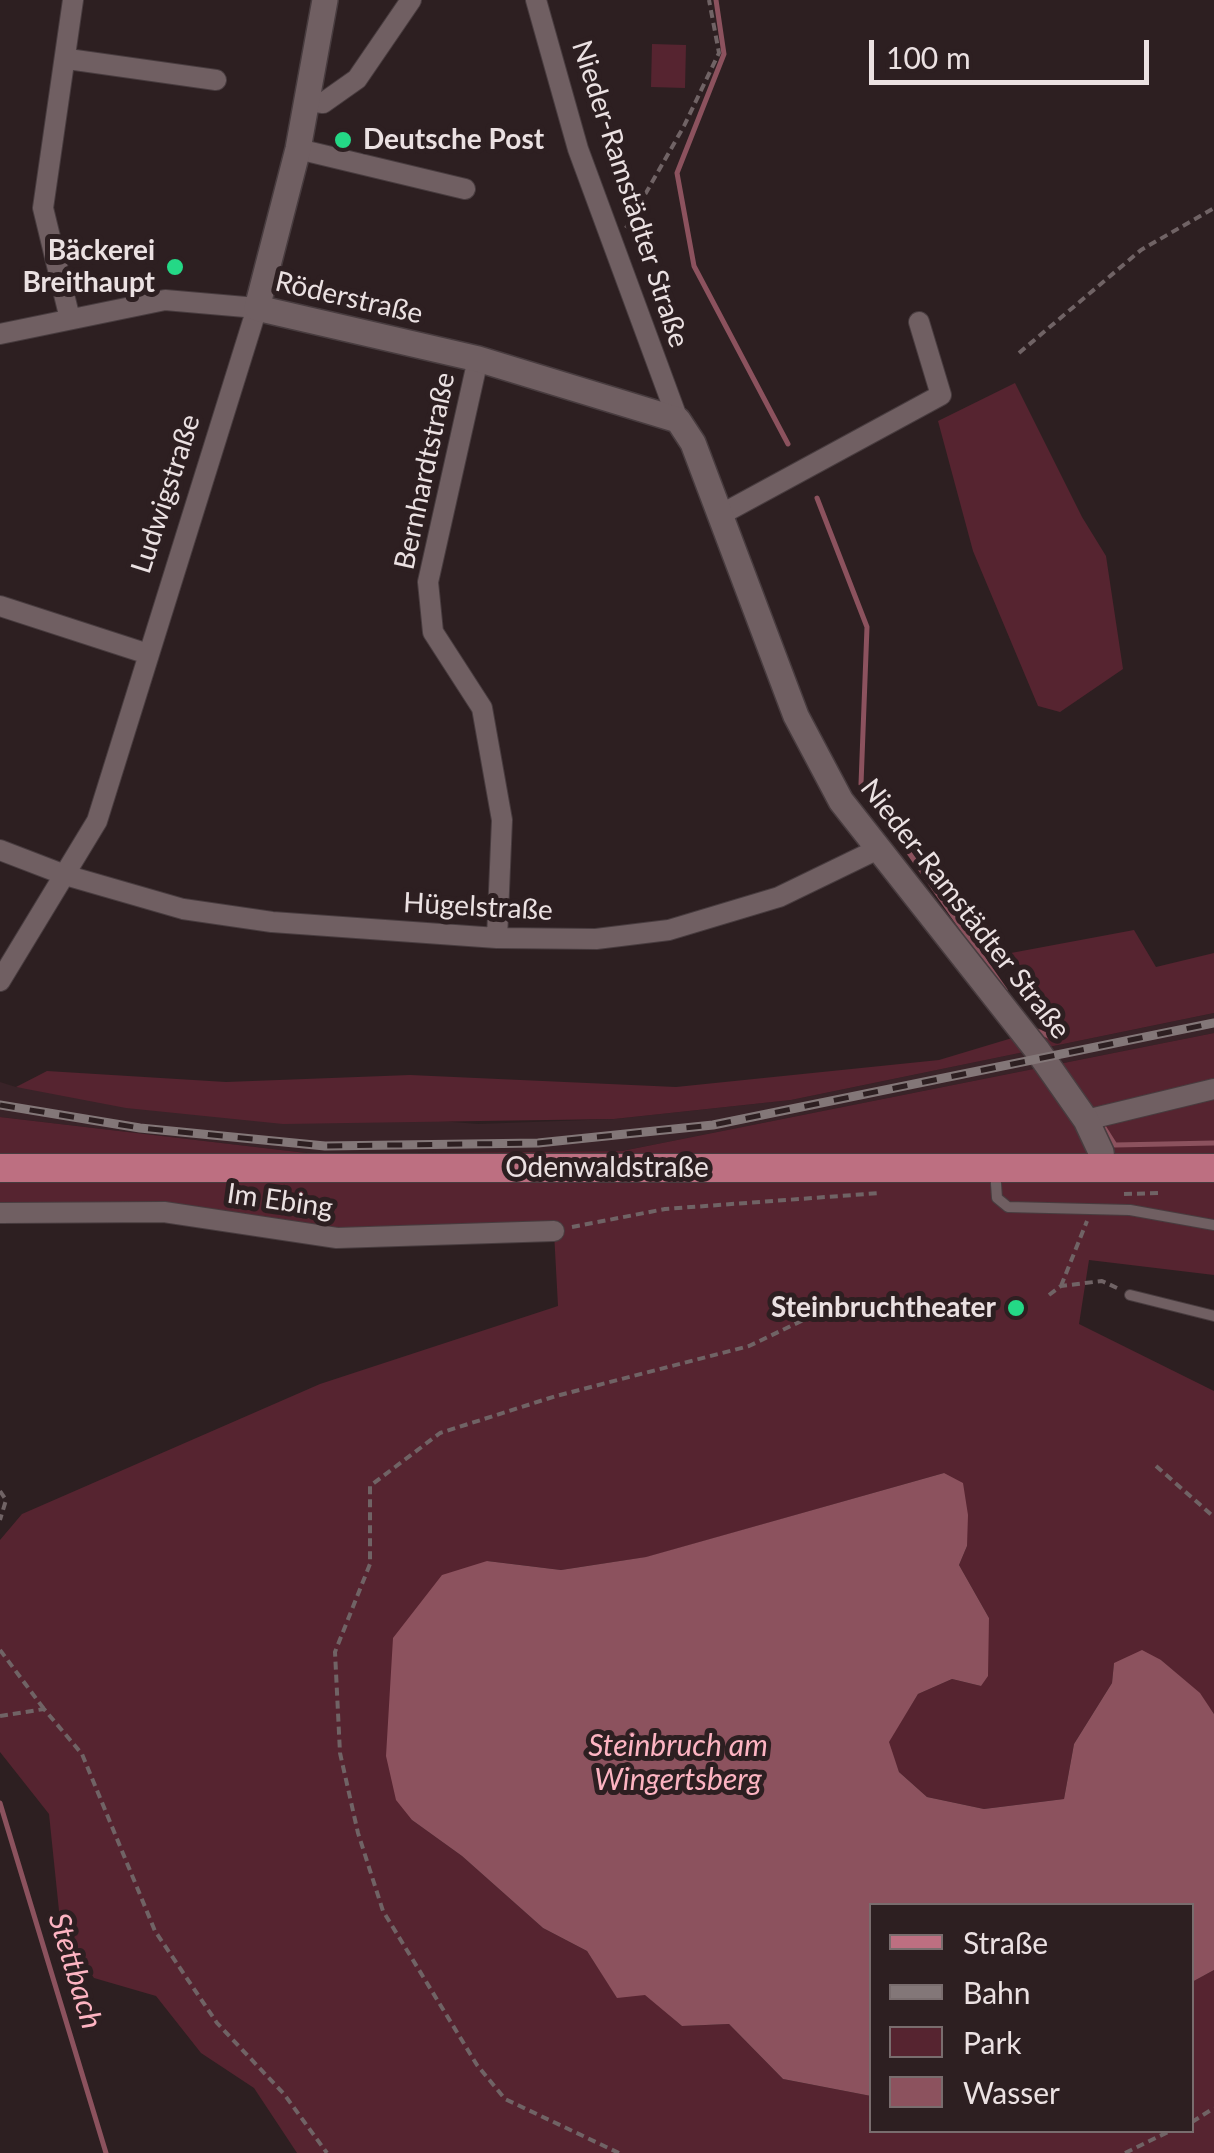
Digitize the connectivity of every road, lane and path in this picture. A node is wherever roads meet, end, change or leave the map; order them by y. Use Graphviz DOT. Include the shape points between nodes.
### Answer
graph roads {
  1 [pos="73,0"];
  2 [pos="325,0"];
  3 [pos="411,0"];
  4 [pos="536,0"];
  5 [pos="709,0"];
  6 [pos="68,59"];
  7 [pos="216,80"];
  8 [pos="308,101"];
  9 [pos="298,149"];
  10 [pos="464,189"];
  11 [pos="1214,208"];
  12 [pos="612,248"];
  13 [pos="257,308"];
  14 [pos="70,319"];
  15 [pos="919,322"];
  16 [pos="0,334"];
  17 [pos="1019,352"];
  18 [pos="478,358"];
  19 [pos="678,420"];
  20 [pos="720,515"];
  21 [pos="0,606"];
  22 [pos="148,654"];
  23 [pos="0,850"];
  24 [pos="878,850"];
  25 [pos="65,875"];
  26 [pos="497,938"];
  27 [pos="0,981"];
  28 [pos="1214,1089"];
  29 [pos="1086,1120"];
  30 [pos="0,1168"];
  31 [pos="1103,1168"];
  32 [pos="1214,1168"];
  33 [pos="996,1169"];
  34 [pos="891,1192"];
  35 [pos="1159,1193"];
  36 [pos="1122,1194"];
  37 [pos="0,1213"];
  38 [pos="1214,1225"];
  39 [pos="554,1231"];
  40 [pos="1084,1231"];
  41 [pos="1061,1286"];
  42 [pos="1130,1294"];
  43 [pos="1048,1295"];
  44 [pos="838,1303"];
  45 [pos="1214,1316"];
  46 [pos="1156,1466"];
  47 [pos="0,1491"];
  48 [pos="1214,1518"];
  49 [pos="0,1520"];
  50 [pos="0,1650"];
  51 [pos="44,1709"];
  52 [pos="0,1716"];
  53 [pos="1166,2133"];
  54 [pos="327,2153"];
  55 [pos="619,2153"];
  56 [pos="1124,2153"];
  1 -- 6 [label="street"];
  2 -- 8 [label="street, Ludwigstraße"];
  3 -- 8 [label="street" via="357,78 323,103"];
  4 -- 12 [label="street, Nieder-Ramstädter Straße"];
  5 -- 12 [label="path" via="719,53 676,142"];
  6 -- 7 [label="street"];
  6 -- 14 [label="street" via="43,208"];
  8 -- 9 [label="street, Ludwigstraße"];
  9 -- 10 [label="street"];
  9 -- 13 [label="street, Ludwigstraße"];
  11 -- 17 [label="path" via="1142,250"];
  12 -- 19 [label="street, Nieder-Ramstädter Straße"];
  13 -- 14 [label="street, Röderstraße" via="165,300"];
  13 -- 18 [label="street, Röderstraße"];
  13 -- 22 [label="street, Ludwigstraße"];
  14 -- 16 [label="street, Röderstraße"];
  15 -- 20 [label="street" via="941,395"];
  18 -- 19 [label="street, Röderstraße"];
  18 -- 26 [label="street, Bernhardtstraße" via="428,582 433,632 482,708 502,820"];
  19 -- 20 [label="street, Nieder-Ramstädter Straße"];
  20 -- 24 [label="street, Nieder-Ramstädter Straße" via="796,716 841,801"];
  21 -- 22 [label="street"];
  22 -- 25 [label="street, Ludwigstraße" via="97,820"];
  23 -- 25 [label="street, Hügelstraße"];
  24 -- 26 [label="street, Hügelstraße" via="778,897 669,930 596,939"];
  24 -- 29 [label="street, Nieder-Ramstädter Straße"];
  25 -- 26 [label="street, Hügelstraße" via="183,909 272,922"];
  25 -- 27 [label="street, Ludwigstraße"];
  28 -- 29 [label="street"];
  29 -- 31 [label="street, Nieder-Ramstädter Straße"];
  30 -- 33 [label="main road, Odenwaldstraße"];
  31 -- 32 [label="main road, Odenwaldstraße"];
  31 -- 33 [label="main road, Odenwaldstraße"];
  33 -- 38 [label="lane" via="997,1198 1008,1206 1130,1210"];
  34 -- 39 [label="path" via="664,1209"];
  35 -- 36 [label="path"];
  37 -- 39 [label="street, Im Ebing" via="164,1212 337,1238"];
  40 -- 41 [label="path"];
  41 -- 42 [label="path" via="1102,1281"];
  41 -- 43 [label="path"];
  42 -- 45 [label="lane"];
  44 -- 55 [label="path" via="749,1346 440,1433 370,1486 370,1564 335,1652 340,1753 383,1911 505,2099"];
  46 -- 48 [label="path"];
  47 -- 49 [label="path" via="6,1500"];
  50 -- 51 [label="path"];
  51 -- 52 [label="path"];
  51 -- 54 [label="path" via="82,1754 155,1931 217,2023 284,2094"];
  53 -- 56 [label="path"];
}
